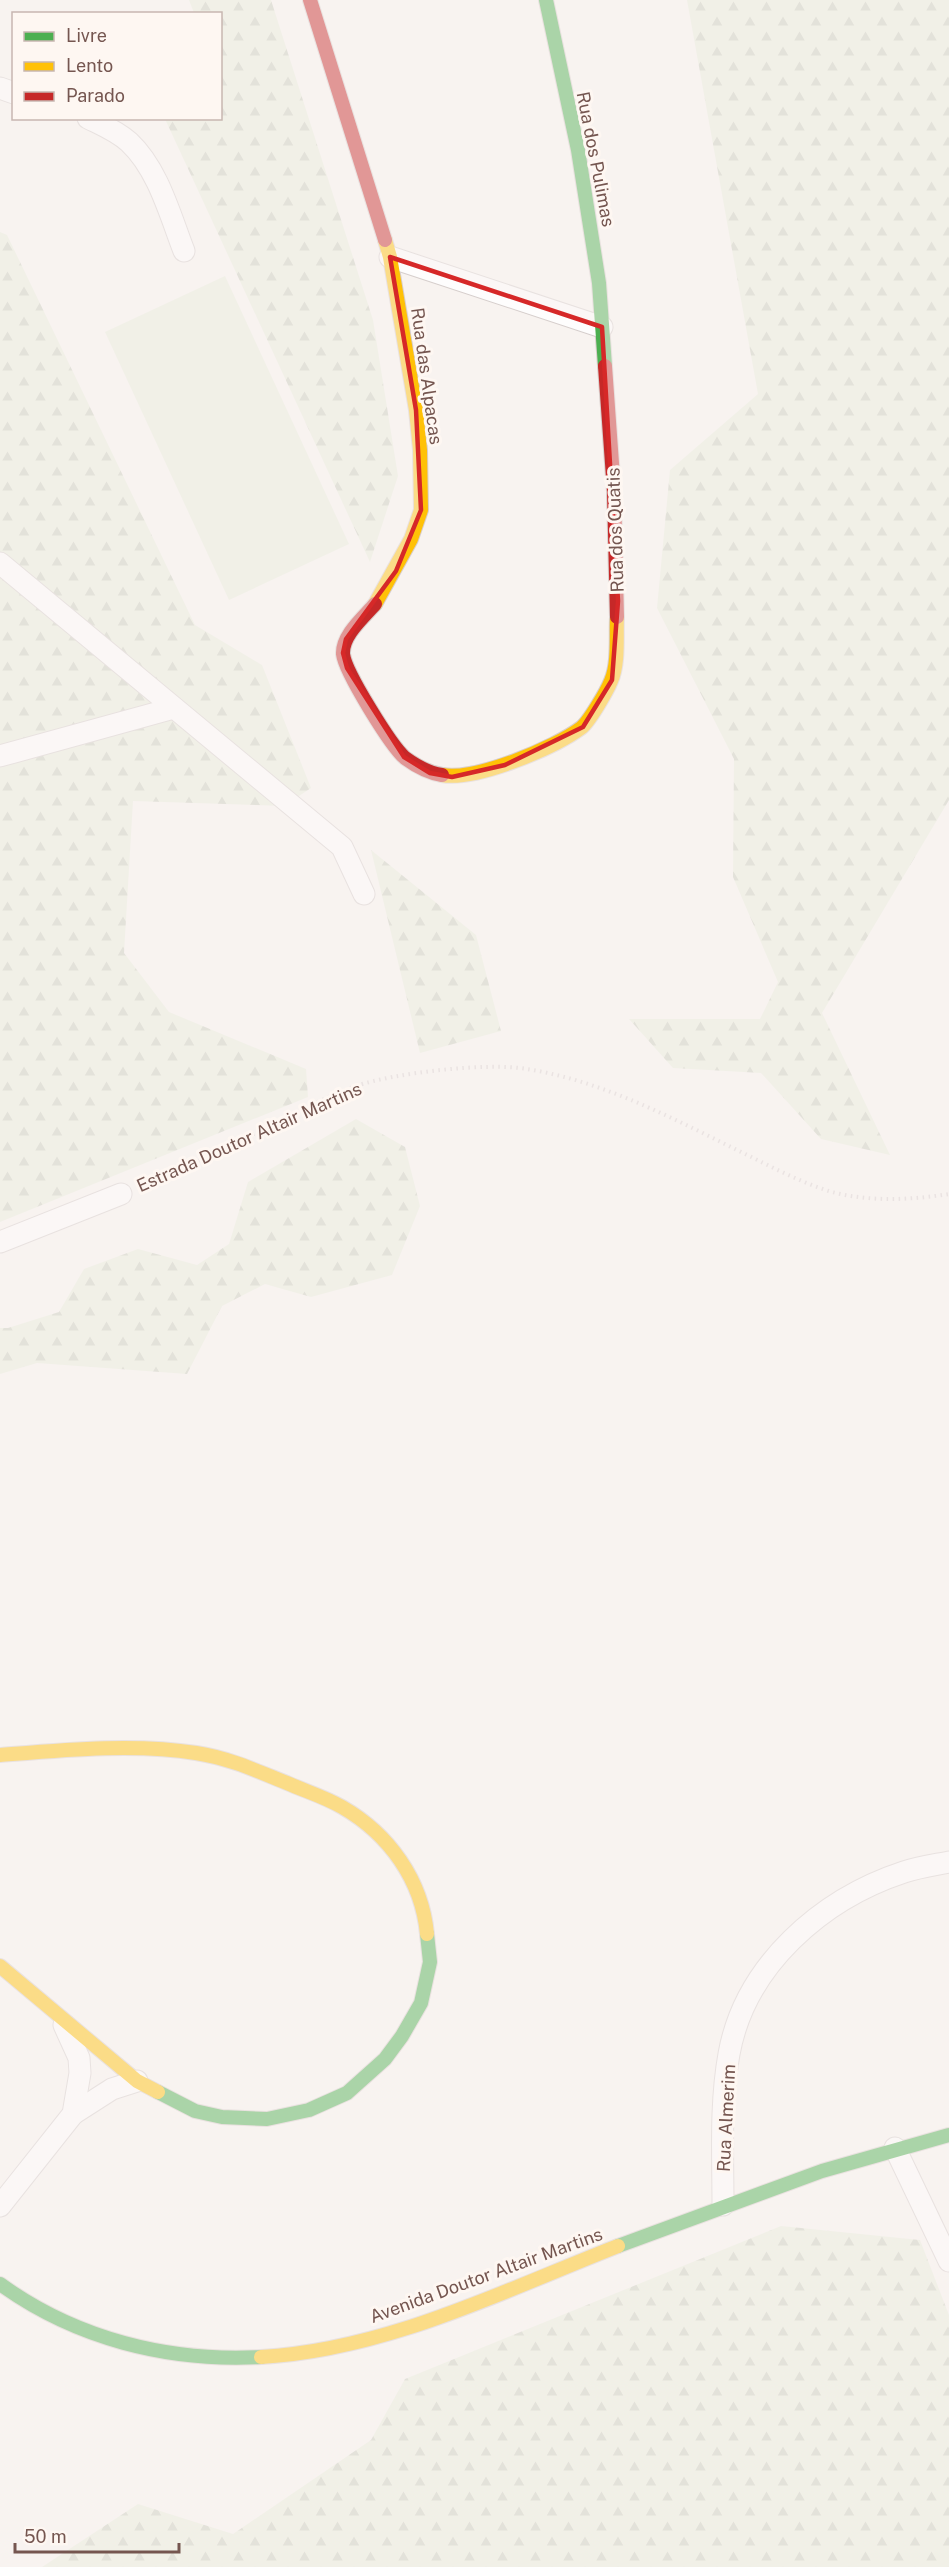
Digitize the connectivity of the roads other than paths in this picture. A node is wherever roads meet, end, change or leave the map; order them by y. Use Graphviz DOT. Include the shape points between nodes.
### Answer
graph roads {
  1 [pos="310,0"];
  2 [pos="546,0"];
  3 [pos="92,120"];
  4 [pos="184,251"];
  5 [pos="390,257"];
  6 [pos="602,327"];
  7 [pos="0,563"];
  8 [pos="174,708"];
  9 [pos="387,736"];
  10 [pos="0,756"];
  11 [pos="364,894"];
  12 [pos="121,1194"];
  13 [pos="0,1242"];
  14 [pos="0,1755"];
  15 [pos="949,1862"];
  16 [pos="0,1966"];
  17 [pos="60,2019"];
  18 [pos="137,2081"];
  19 [pos="73,2114"];
  20 [pos="949,2135"];
  21 [pos="895,2148"];
  22 [pos="723,2205"];
  23 [pos="0,2206"];
  24 [pos="949,2261"];
  25 [pos="0,2284"];
  1 -- 5 [label="street, Rua das Alpacas"];
  2 -- 6 [label="street, Rua dos Pulimas" via="591,225"];
  3 -- 4 [label="street" via="130,143 148,167"];
  5 -- 6 [label="street"];
  5 -- 9 [label="street, Rua das Alpacas" via="416,410 422,510 396,571 346,639 343,653 347,668"];
  6 -- 9 [label="street, Rua dos Quatis" via="614,480 618,601 615,663 609,687 583,727 533,754 475,773 452,777 430,773 404,757"];
  7 -- 8 [label="street"];
  8 -- 10 [label="street"];
  8 -- 11 [label="street" via="342,848"];
  12 -- 13 [label="street, Estrada Doutor Altair Martins"];
  14 -- 18 [label="street" via="72,1749 170,1750 236,1762 341,1806 377,1831 408,1871 425,1913 430,1962 421,2003 385,2058 347,2093 309,2110 267,2119 222,2118 195,2111"];
  15 -- 22 [label="street, Rua Almerim" via="906,1871 838,1903 811,1921 758,1980 742,2009 729,2052 723,2098"];
  16 -- 17 [label="street"];
  17 -- 18 [label="street"];
  17 -- 19 [label="street" via="79,2058"];
  18 -- 19 [label="street" via="112,2089"];
  19 -- 23 [label="street"];
  20 -- 21 [label="street, Avenida Doutor Altair Martins"];
  21 -- 22 [label="street, Avenida Doutor Altair Martins"];
  21 -- 24 [label="street"];
  22 -- 25 [label="street, Avenida Doutor Altair Martins" via="414,2326 283,2357 233,2361 179,2356 117,2343 64,2322"];
}
